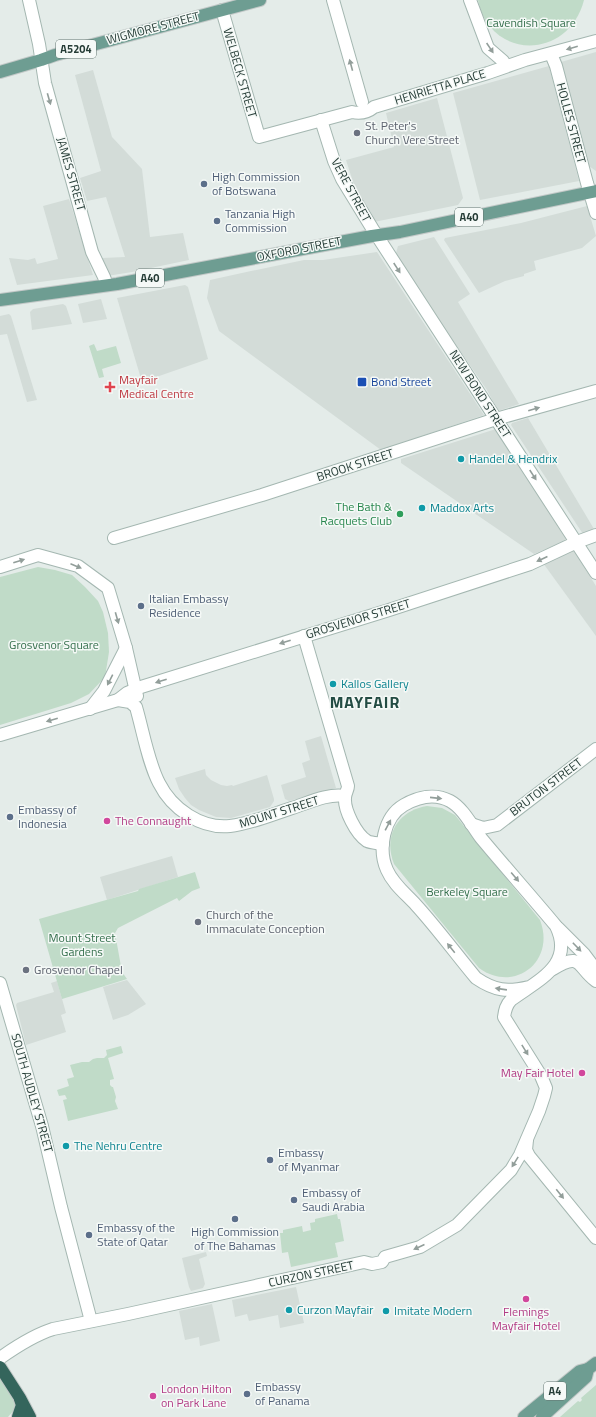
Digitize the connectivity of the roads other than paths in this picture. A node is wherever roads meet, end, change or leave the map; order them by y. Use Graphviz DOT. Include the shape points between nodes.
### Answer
graph roads {
  1 [pos="30,0"];
  2 [pos="260,0"];
  3 [pos="334,0"];
  4 [pos="470,0"];
  5 [pos="222,10"];
  6 [pos="595,40"];
  7 [pos="551,54"];
  8 [pos="41,60"];
  9 [pos="506,66"];
  10 [pos="0,72"];
  11 [pos="362,102"];
  12 [pos="374,107"];
  13 [pos="352,112"];
  14 [pos="321,120"];
  15 [pos="258,137"];
  16 [pos="593,191"];
  17 [pos="596,213"];
  18 [pos="376,235"];
  19 [pos="107,285"];
  20 [pos="0,300"];
  21 [pos="596,391"];
  22 [pos="496,419"];
  23 [pos="596,535"];
  24 [pos="114,538"];
  25 [pos="577,542"];
  26 [pos="0,567"];
  27 [pos="596,573"];
  28 [pos="304,636"];
  29 [pos="126,648"];
  30 [pos="135,689"];
  31 [pos="118,700"];
  32 [pos="136,707"];
  33 [pos="89,710"];
  34 [pos="0,736"];
  35 [pos="596,749"];
  36 [pos="345,796"];
  37 [pos="471,824"];
  38 [pos="497,824"];
  39 [pos="382,844"];
  40 [pos="489,847"];
  41 [pos="556,926"];
  42 [pos="552,970"];
  43 [pos="596,970"];
  44 [pos="596,982"];
  45 [pos="0,983"];
  46 [pos="529,987"];
  47 [pos="528,1139"];
  48 [pos="596,1238"];
  49 [pos="92,1321"];
  50 [pos="0,1358"];
  51 [pos="592,1366"];
  52 [pos="0,1367"];
  53 [pos="20,1398"];
  54 [pos="18,1417"];
  55 [pos="30,1417"];
  56 [pos="524,1417"];
  57 [pos="542,1417"];
  1 -- 8 [label="street, JAMES STREET"];
  2 -- 5 [label="main road, WIGMORE STREET / A5204"];
  11 -- 3 [label="street, one-way"];
  4 -- 9 [label="street, one-way" via="488,48"];
  5 -- 8 [label="main road, WIGMORE STREET / A5204"];
  5 -- 15 [label="street, WELBECK STREET"];
  6 -- 7 [label="street, one-way"];
  7 -- 9 [label="street"];
  7 -- 16 [label="street, HOLLES STREET"];
  8 -- 10 [label="main road, WIGMORE STREET / A5204"];
  8 -- 19 [label="street, JAMES STREET, one-way" via="45,83 92,252"];
  9 -- 12 [label="street, HENRIETTA PLACE"];
  11 -- 12 [label="street"];
  11 -- 13 [label="street"];
  12 -- 13 [label="street, HENRIETTA PLACE" via="358,114"];
  13 -- 14 [label="street, HENRIETTA PLACE"];
  14 -- 15 [label="street, HENRIETTA PLACE"];
  14 -- 18 [label="street, VERE STREET" via="334,161"];
  16 -- 17 [label="street, HOLLES STREET"];
  16 -- 18 [label="main road, OXFORD STREET / A40"];
  18 -- 19 [label="main road, OXFORD STREET / A40"];
  18 -- 22 [label="street, NEW BOND STREET, one-way"];
  19 -- 20 [label="main road, OXFORD STREET / A40"];
  22 -- 21 [label="street, BROOK STREET, one-way"];
  22 -- 24 [label="street, BROOK STREET" via="262,495"];
  22 -- 25 [label="street, NEW BOND STREET, one-way"];
  23 -- 25 [label="street, GROSVENOR STREET"];
  25 -- 27 [label="street, NEW BOND STREET"];
  25 -- 28 [label="street, GROSVENOR STREET, one-way" via="530,564"];
  26 -- 29 [label="street, one-way" via="38,555 78,566 108,588"];
  28 -- 30 [label="street, GROSVENOR STREET, one-way"];
  28 -- 36 [label="street" via="348,786"];
  29 -- 30 [label="street"];
  29 -- 33 [label="street, one-way" via="104,691"];
  30 -- 31 [label="street"];
  30 -- 32 [label="street, MOUNT STREET" via="138,702"];
  31 -- 32 [label="street" via="130,702"];
  31 -- 33 [label="street"];
  32 -- 36 [label="street, MOUNT STREET" via="159,784 184,813 197,820 212,825 236,825 336,795"];
  33 -- 34 [label="street, one-way"];
  35 -- 38 [label="street, BRUTON STREET"];
  36 -- 39 [label="street" via="347,811 361,835 368,842"];
  37 -- 38 [label="street" via="483,828"];
  39 -- 37 [label="street, one-way" via="385,831 396,811 422,797 440,797 450,801"];
  37 -- 40 [label="street"];
  38 -- 40 [label="street" via="490,837"];
  46 -- 39 [label="street, one-way" via="500,989 487,986 476,978 392,878 384,861"];
  40 -- 41 [label="street, one-way"];
  41 -- 42 [label="street" via="560,934 561,948"];
  41 -- 43 [label="street, one-way"];
  42 -- 44 [label="street" via="563,963 575,962 581,964"];
  42 -- 46 [label="street"];
  45 -- 49 [label="street, SOUTH AUDLEY STREET" via="42,1126"];
  46 -- 47 [label="street, CURZON STREET, one-way" via="511,1000 504,1017 546,1088"];
  47 -- 48 [label="street, one-way" via="526,1150 529,1156"];
  47 -- 49 [label="street, CURZON STREET, one-way" via="511,1170 457,1226 420,1247 385,1257 382,1262 364,1262"];
  49 -- 50 [label="street, CURZON STREET" via="41,1332"];
  51 -- 56 [label="main road, A4" via="580,1371"];
  51 -- 57 [label="main road, A4" via="586,1377"];
  52 -- 53 [label="highway"];
  53 -- 54 [label="highway" via="22,1405"];
  53 -- 55 [label="highway"];
}
